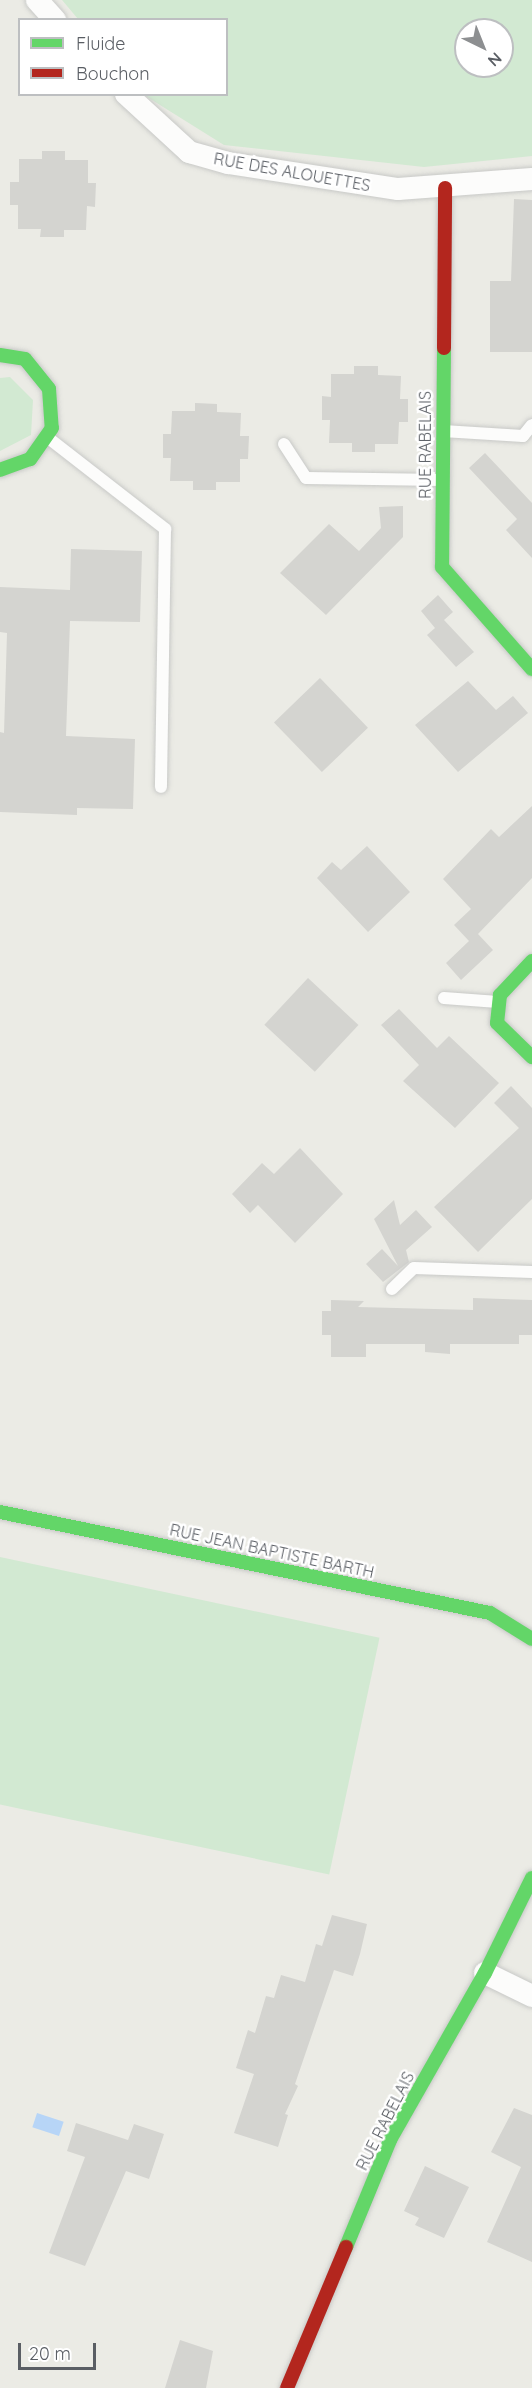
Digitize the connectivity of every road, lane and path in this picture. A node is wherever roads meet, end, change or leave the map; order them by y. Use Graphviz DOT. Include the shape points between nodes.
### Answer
graph roads {
  1 [pos="37,0"];
  2 [pos="53,18"];
  3 [pos="128,96"];
  4 [pos="532,179"];
  5 [pos="445,188"];
  6 [pos="0,355"];
  7 [pos="532,425"];
  8 [pos="442,431"];
  9 [pos="46,436"];
  10 [pos="284,444"];
  11 [pos="0,470"];
  12 [pos="442,480"];
  13 [pos="532,669"];
  14 [pos="161,788"];
  15 [pos="532,961"];
  16 [pos="444,998"];
  17 [pos="499,1002"];
  18 [pos="532,1057"];
  19 [pos="532,1272"];
  20 [pos="392,1289"];
  21 [pos="0,1512"];
  22 [pos="532,1639"];
  23 [pos="532,1878"];
  24 [pos="485,1972"];
  25 [pos="532,1996"];
  26 [pos="287,2388"];
  1 -- 2 [label="street"];
  3 -- 5 [label="street, RUE DES ALOUETTES" via="189,152 228,163 368,185"];
  4 -- 5 [label="street, RUE DES ALOUETTES"];
  5 -- 8 [label="street, RUE RABELAIS"];
  6 -- 9 [label="street" via="25,359 49,389 52,428"];
  7 -- 8 [label="lane" via="523,436"];
  8 -- 12 [label="street, RUE RABELAIS"];
  9 -- 11 [label="street" via="30,459"];
  9 -- 14 [label="lane" via="165,529"];
  10 -- 12 [label="lane" via="306,478"];
  12 -- 13 [label="street, RUE RABELAIS" via="442,567"];
  15 -- 17 [label="street" via="500,994"];
  16 -- 17 [label="lane"];
  17 -- 18 [label="street" via="497,1023"];
  19 -- 20 [label="lane" via="414,1268"];
  21 -- 22 [label="street, RUE JEAN BAPTISTE BARTH" via="490,1613"];
  23 -- 24 [label="street, RUE RABELAIS"];
  24 -- 25 [label="street"];
  24 -- 26 [label="street, RUE RABELAIS" via="390,2139"];
}
